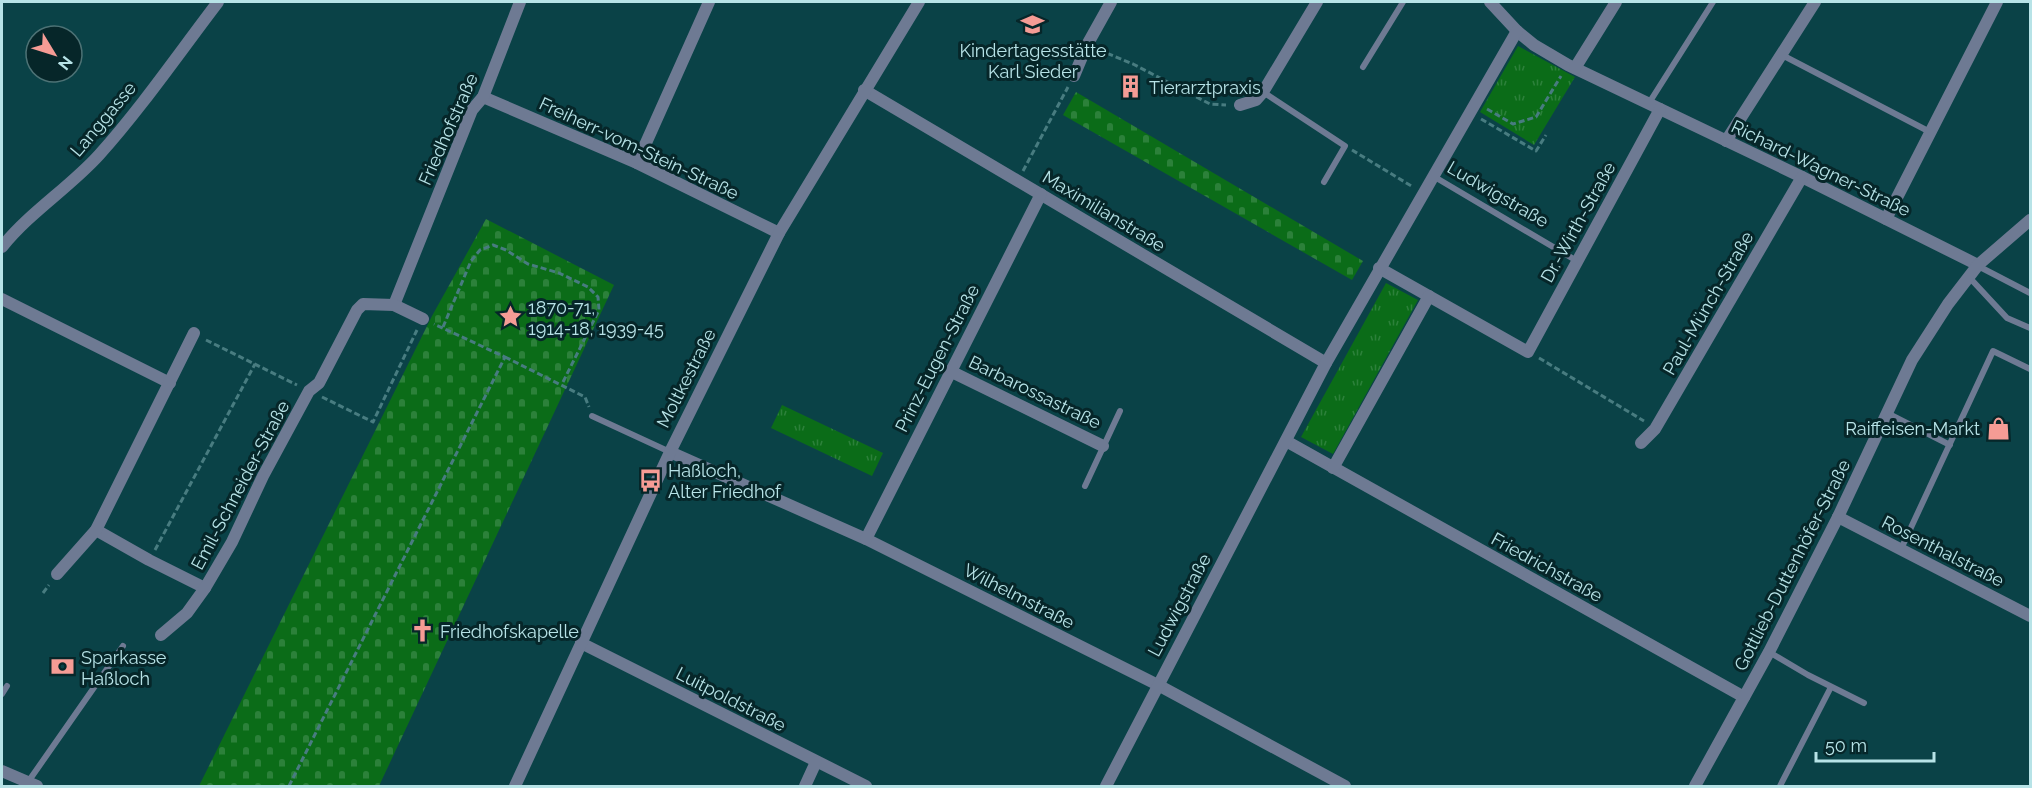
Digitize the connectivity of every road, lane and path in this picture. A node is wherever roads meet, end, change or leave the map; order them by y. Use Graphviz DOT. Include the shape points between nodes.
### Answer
graph roads {
  1 [pos="218,2"];
  2 [pos="520,2"];
  3 [pos="709,2"];
  4 [pos="919,2"];
  5 [pos="1111,2"];
  6 [pos="1317,2"];
  7 [pos="1403,2"];
  8 [pos="1490,2"];
  9 [pos="1616,2"];
  10 [pos="1713,2"];
  11 [pos="1815,2"];
  12 [pos="1997,2"];
  13 [pos="1517,31"];
  14 [pos="1087,45"];
  15 [pos="1782,55"];
  16 [pos="1572,66"];
  17 [pos="1363,67"];
  18 [pos="1074,76"];
  19 [pos="864,90"];
  20 [pos="1263,92"];
  21 [pos="483,97"];
  22 [pos="1240,105"];
  23 [pos="1655,106"];
  24 [pos="1472,107"];
  25 [pos="1930,132"];
  26 [pos="1546,135"];
  27 [pos="1726,141"];
  28 [pos="1345,146"];
  29 [pos="637,163"];
  30 [pos="1432,176"];
  31 [pos="1802,177"];
  32 [pos="1019,181"];
  33 [pos="1324,183"];
  34 [pos="1422,193"];
  35 [pos="1041,194"];
  36 [pos="1886,219"];
  37 [pos="2031,220"];
  38 [pos="6,232"];
  39 [pos="779,233"];
  40 [pos="2,247"];
  41 [pos="1577,261"];
  42 [pos="1978,265"];
  43 [pos="1379,268"];
  44 [pos="1969,277"];
  45 [pos="2031,293"];
  46 [pos="1429,296"];
  47 [pos="2,299"];
  48 [pos="394,305"];
  49 [pos="423,319"];
  50 [pos="443,327"];
  51 [pos="2031,328"];
  52 [pos="194,333"];
  53 [pos="1528,352"];
  54 [pos="505,357"];
  55 [pos="1326,363"];
  56 [pos="255,364"];
  57 [pos="2031,369"];
  58 [pos="950,370"];
  59 [pos="170,382"];
  60 [pos="562,384"];
  61 [pos="309,391"];
  62 [pos="585,396"];
  63 [pos="1120,411"];
  64 [pos="1887,413"];
  65 [pos="592,416"];
  66 [pos="1655,429"];
  67 [pos="1286,441"];
  68 [pos="1641,443"];
  69 [pos="1950,445"];
  70 [pos="1103,446"];
  71 [pos="670,452"];
  72 [pos="1333,468"];
  73 [pos="1085,486"];
  74 [pos="1838,517"];
  75 [pos="96,530"];
  76 [pos="866,539"];
  77 [pos="1900,549"];
  78 [pos="149,560"];
  79 [pos="57,574"];
  80 [pos="205,588"];
  81 [pos="2031,616"];
  82 [pos="161,635"];
  83 [pos="581,644"];
  84 [pos="123,646"];
  85 [pos="1769,652"];
  86 [pos="1158,685"];
  87 [pos="7,686"];
  88 [pos="1831,687"];
  89 [pos="2,694"];
  90 [pos="1744,697"];
  91 [pos="1864,703"];
  92 [pos="816,762"];
  93 [pos="2,771"];
  94 [pos="32,784"];
  95 [pos="289,786"];
  96 [pos="515,786"];
  97 [pos="806,786"];
  98 [pos="866,786"];
  99 [pos="1106,786"];
  100 [pos="1345,786"];
  101 [pos="1695,786"];
  102 [pos="1780,786"];
  1 -- 38 [label="street, Langgasse" via="124,126 75,179"];
  2 -- 21 [label="street, Friedhofstraße"];
  3 -- 29 [label="street"];
  4 -- 19 [label="street, Moltkestraße"];
  5 -- 14 [label="street"];
  6 -- 20 [label="street"];
  7 -- 17 [label="lane"];
  8 -- 13 [label="street, Richard-Wagner-Straße"];
  9 -- 16 [label="street"];
  10 -- 23 [label="lane"];
  11 -- 15 [label="street"];
  12 -- 25 [label="street"];
  13 -- 16 [label="street, Richard-Wagner-Straße"];
  13 -- 24 [label="street, Ludwigstraße"];
  14 -- 18 [label="street"];
  14 -- 22 [label="path" via="1210,104"];
  15 -- 25 [label="lane"];
  15 -- 27 [label="street"];
  16 -- 23 [label="street, Richard-Wagner-Straße"];
  16 -- 24 [label="path" via="1536,117 1513,124"];
  18 -- 32 [label="path"];
  19 -- 32 [label="street, Maximilianstraße"];
  19 -- 39 [label="street, Moltkestraße"];
  20 -- 22 [label="street" via="1256,100"];
  20 -- 28 [label="lane"];
  21 -- 29 [label="street, Freiherr-vom-Stein-Straße"];
  21 -- 48 [label="street, Friedhofstraße" via="472,110"];
  23 -- 27 [label="street, Richard-Wagner-Straße"];
  23 -- 41 [label="street, Dr.-Wirth-Straße"];
  24 -- 26 [label="path" via="1536,151"];
  24 -- 30 [label="street, Ludwigstraße"];
  25 -- 36 [label="street"];
  27 -- 31 [label="street, Richard-Wagner-Straße"];
  28 -- 33 [label="lane"];
  28 -- 34 [label="path"];
  29 -- 39 [label="street, Freiherr-vom-Stein-Straße"];
  30 -- 34 [label="street, Ludwigstraße"];
  30 -- 41 [label="lane, Ludwigstraße"];
  31 -- 36 [label="street, Richard-Wagner-Straße"];
  31 -- 66 [label="street, Paul-Münch-Straße"];
  32 -- 35 [label="street, Maximilianstraße"];
  34 -- 43 [label="street, Ludwigstraße"];
  35 -- 55 [label="street, Maximilianstraße"];
  35 -- 58 [label="street, Prinz-Eugen-Straße"];
  36 -- 42 [label="street, Richard-Wagner-Straße"];
  37 -- 42 [label="street, Gottlieb-Duttenhöfer-Straße"];
  38 -- 40 [label="street, Langgasse"];
  39 -- 71 [label="street, Moltkestraße"];
  41 -- 53 [label="street, Dr.-Wirth-Straße"];
  42 -- 44 [label="street, Gottlieb-Duttenhöfer-Straße"];
  42 -- 45 [label="lane"];
  43 -- 46 [label="street"];
  43 -- 55 [label="street, Ludwigstraße"];
  44 -- 51 [label="lane" via="2007,318"];
  44 -- 64 [label="street, Gottlieb-Duttenhöfer-Straße" via="1912,360"];
  46 -- 53 [label="street"];
  46 -- 72 [label="street"];
  47 -- 59 [label="street"];
  48 -- 49 [label="street"];
  48 -- 61 [label="street" via="363,304 357,310 319,383"];
  49 -- 50 [label="path"];
  49 -- 61 [label="path" via="373,422"];
  50 -- 54 [label="path"];
  50 -- 60 [label="path" via="471,261 480,250 494,245 528,264 578,282 598,297 599,310"];
  52 -- 56 [label="path, Emil-Schneider-Straße"];
  52 -- 59 [label="street"];
  53 -- 66 [label="path"];
  54 -- 60 [label="path"];
  54 -- 95 [label="path"];
  55 -- 67 [label="street, Ludwigstraße"];
  56 -- 61 [label="path, Emil-Schneider-Straße"];
  56 -- 78 [label="path"];
  57 -- 69 [label="lane" via="1993,351"];
  58 -- 70 [label="street, Barbarossastraße"];
  58 -- 76 [label="street, Prinz-Eugen-Straße"];
  59 -- 75 [label="street"];
  60 -- 62 [label="path"];
  61 -- 80 [label="street, Emil-Schneider-Straße"];
  63 -- 70 [label="lane, Barbarossastraße"];
  64 -- 69 [label="lane"];
  64 -- 74 [label="street, Gottlieb-Duttenhöfer-Straße"];
  65 -- 71 [label="lane"];
  66 -- 68 [label="street, Paul-Münch-Straße"];
  67 -- 72 [label="street"];
  67 -- 86 [label="street, Ludwigstraße"];
  69 -- 77 [label="lane"];
  70 -- 73 [label="lane, Barbarossastraße"];
  71 -- 76 [label="street, Wilhelmstraße"];
  71 -- 83 [label="street, Moltkestraße"];
  72 -- 90 [label="street, Friedrichstraße"];
  74 -- 77 [label="street, Rosenthalstraße"];
  74 -- 85 [label="street, Gottlieb-Duttenhöfer-Straße"];
  75 -- 78 [label="street"];
  75 -- 79 [label="street"];
  76 -- 86 [label="street, Wilhelmstraße"];
  77 -- 81 [label="street, Rosenthalstraße"];
  78 -- 80 [label="street"];
  80 -- 82 [label="street, Emil-Schneider-Straße" via="187,613"];
  83 -- 92 [label="street, Luitpoldstraße"];
  83 -- 96 [label="street, Moltkestraße"];
  84 -- 94 [label="lane"];
  85 -- 88 [label="lane"];
  85 -- 90 [label="street, Gottlieb-Duttenhöfer-Straße"];
  86 -- 99 [label="street, Ludwigstraße"];
  86 -- 100 [label="street, Wilhelmstraße"];
  87 -- 89 [label="lane"];
  88 -- 91 [label="lane"];
  88 -- 102 [label="lane"];
  90 -- 101 [label="street, Gottlieb-Duttenhöfer-Straße"];
  92 -- 97 [label="street"];
  92 -- 98 [label="street, Luitpoldstraße"];
  93 -- 94 [label="street"];
}
